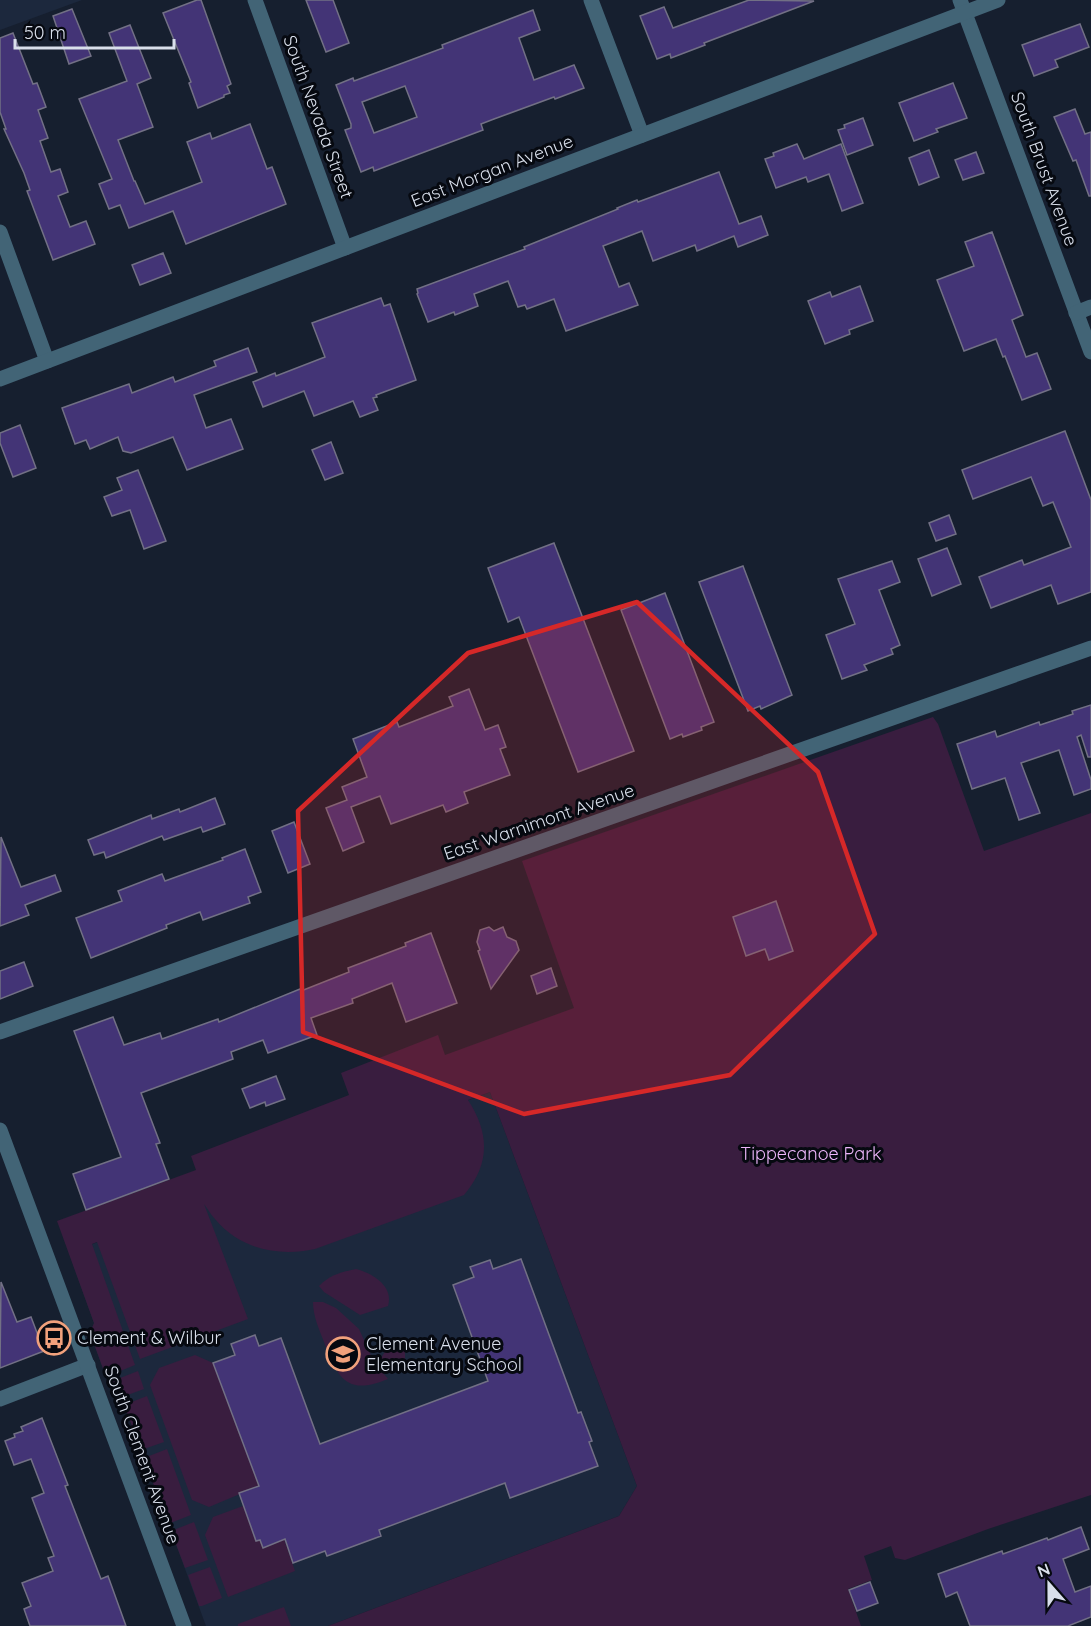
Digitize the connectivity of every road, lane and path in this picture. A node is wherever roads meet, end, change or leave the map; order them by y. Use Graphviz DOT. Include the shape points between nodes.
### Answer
graph roads {
  1 [pos="255,0"];
  2 [pos="591,0"];
  3 [pos="998,0"];
  4 [pos="963,6"];
  5 [pos="642,135"];
  6 [pos="0,232"];
  7 [pos="345,248"];
  8 [pos="1084,310"];
  9 [pos="1091,352"];
  10 [pos="47,361"];
  11 [pos="0,379"];
  12 [pos="1091,648"];
  13 [pos="0,1032"];
  14 [pos="0,1130"];
  15 [pos="88,1365"];
  16 [pos="0,1399"];
  17 [pos="184,1626"];
  1 -- 7 [label="street, South Nevada Street"];
  2 -- 5 [label="street"];
  3 -- 4 [label="street, East Morgan Avenue"];
  4 -- 5 [label="street, East Morgan Avenue"];
  4 -- 8 [label="street, South Brust Avenue"];
  5 -- 7 [label="street, East Morgan Avenue"];
  6 -- 10 [label="street"];
  7 -- 10 [label="street, East Morgan Avenue"];
  8 -- 9 [label="street, South Brust Avenue"];
  10 -- 11 [label="street, East Morgan Avenue"];
  12 -- 13 [label="street, East Warnimont Avenue"];
  14 -- 15 [label="street, South Clement Avenue"];
  15 -- 16 [label="street"];
  15 -- 17 [label="street, South Clement Avenue"];
}
